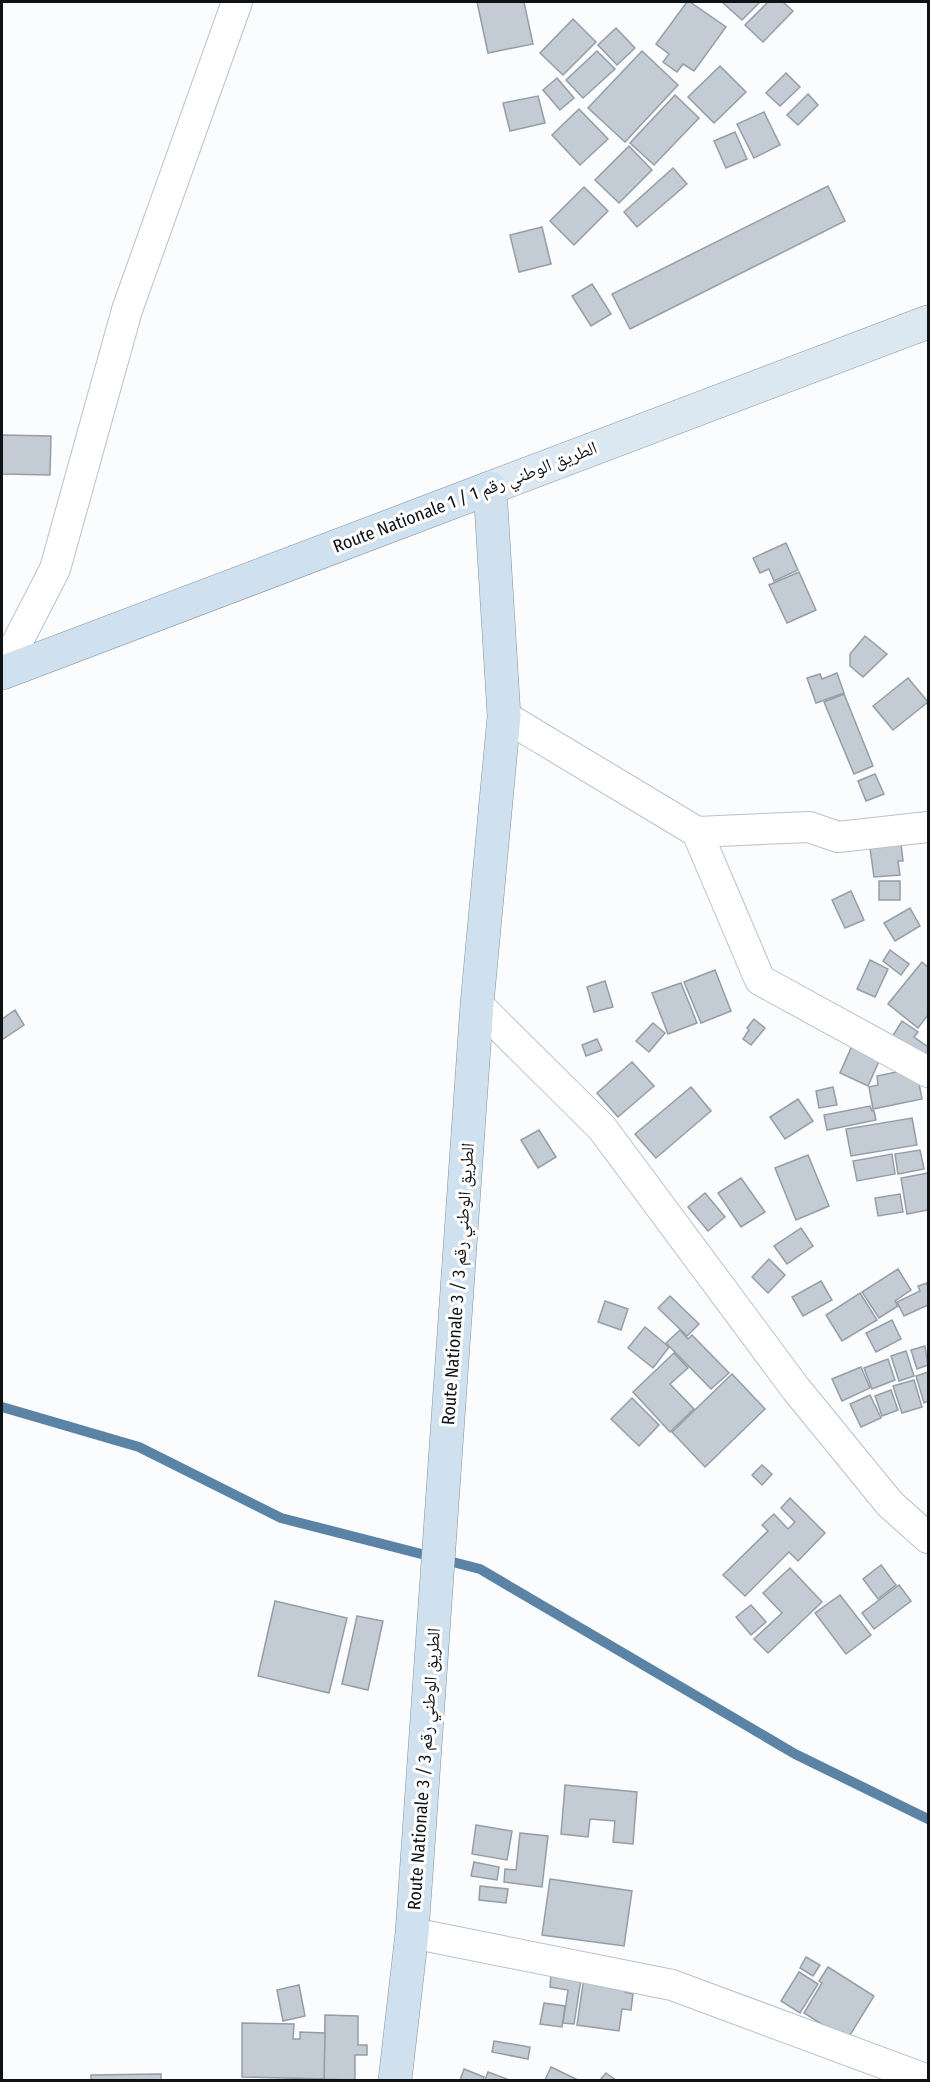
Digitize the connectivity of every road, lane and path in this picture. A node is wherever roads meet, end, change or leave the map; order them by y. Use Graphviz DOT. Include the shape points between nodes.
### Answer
graph roads {
  1 [pos="237,2"];
  2 [pos="928,322"];
  3 [pos="490,488"];
  4 [pos="2,673"];
  5 [pos="504,716"];
  6 [pos="928,827"];
  7 [pos="697,832"];
  8 [pos="477,1004"];
  9 [pos="928,1072"];
  10 [pos="928,1538"];
  11 [pos="412,1933"];
  12 [pos="395,2080"];
  13 [pos="928,2080"];
  1 -- 4 [label="street" via="127,310 56,569"];
  2 -- 3 [label="main road, Route Nationale 1 / الطريق الوطني رقم 1"];
  3 -- 4 [label="highway, Route Nationale 1 / الطريق الوطني رقم 1"];
  3 -- 5 [label="highway, Route Nationale 3 / الطريق الوطني رقم 3"];
  5 -- 7 [label="street"];
  5 -- 8 [label="highway, Route Nationale 3 / الطريق الوطني رقم 3"];
  6 -- 7 [label="street" via="838,837 809,827"];
  7 -- 9 [label="street" via="760,980"];
  8 -- 10 [label="street" via="602,1128 796,1389 890,1503"];
  8 -- 11 [label="highway, Route Nationale 3 / الطريق الوطني رقم 3"];
  11 -- 12 [label="highway, Route Nationale 3 / الطريق الوطني رقم 3"];
  11 -- 13 [label="street" via="672,1985"];
}
